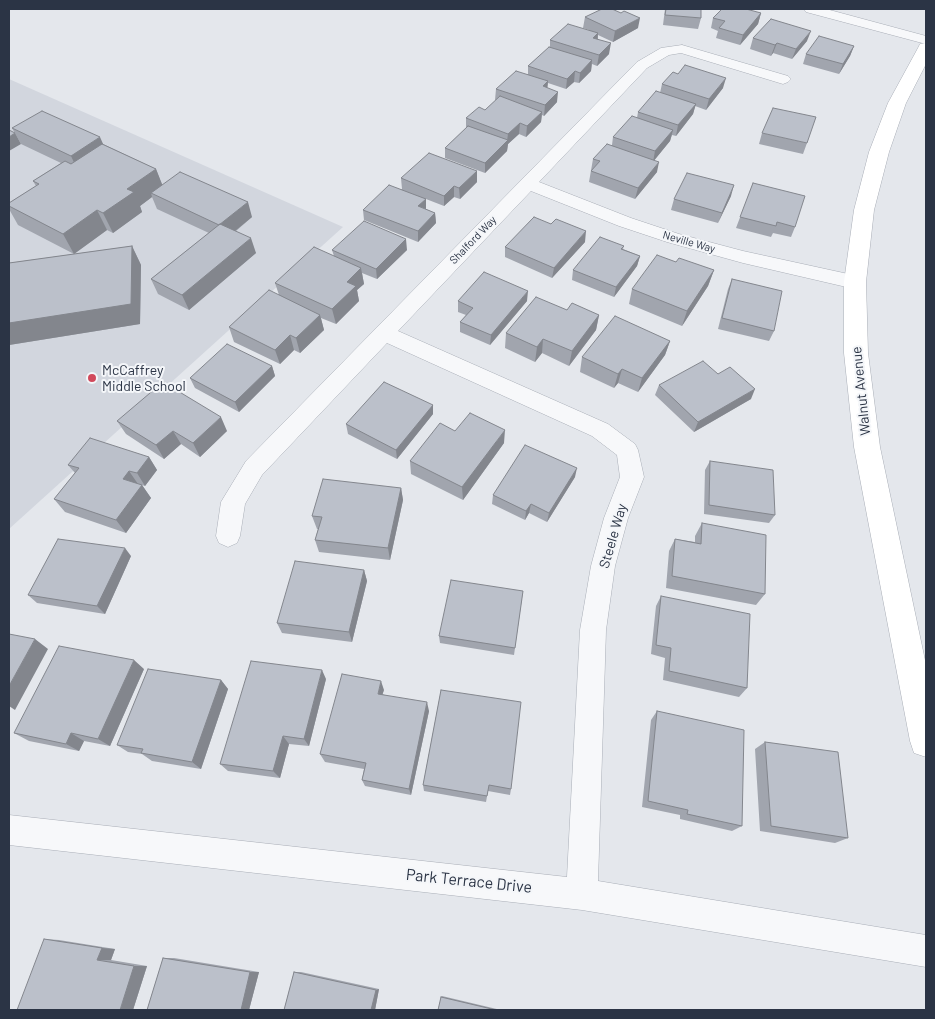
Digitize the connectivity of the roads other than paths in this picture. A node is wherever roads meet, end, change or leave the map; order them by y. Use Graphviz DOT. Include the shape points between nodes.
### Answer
graph roads {
  1 [pos="811,9"];
  2 [pos="926,40"];
  3 [pos="926,48"];
  4 [pos="782,79"];
  5 [pos="528,184"];
  6 [pos="855,282"];
  7 [pos="383,334"];
  8 [pos="228,536"];
  9 [pos="926,741"];
  10 [pos="9,830"];
  11 [pos="582,894"];
  12 [pos="926,951"];
  1 -- 2 [label="street"];
  3 -- 6 [label="street, Walnut Avenue" via="897,103 878,152 864,210"];
  4 -- 5 [label="street, Shalford Way" via="682,50 655,56"];
  5 -- 6 [label="street, Neville Way" via="673,238"];
  5 -- 7 [label="street, Shalford Way"];
  6 -- 9 [label="street, Walnut Avenue" via="856,353 867,447"];
  7 -- 8 [label="street, Shalford Way" via="254,468 233,502"];
  7 -- 11 [label="street, Steele Way" via="600,430 627,450 632,477 616,518 603,566 593,630"];
  10 -- 11 [label="street, Park Terrace Drive"];
  11 -- 12 [label="street, Park Terrace Drive"];
}
